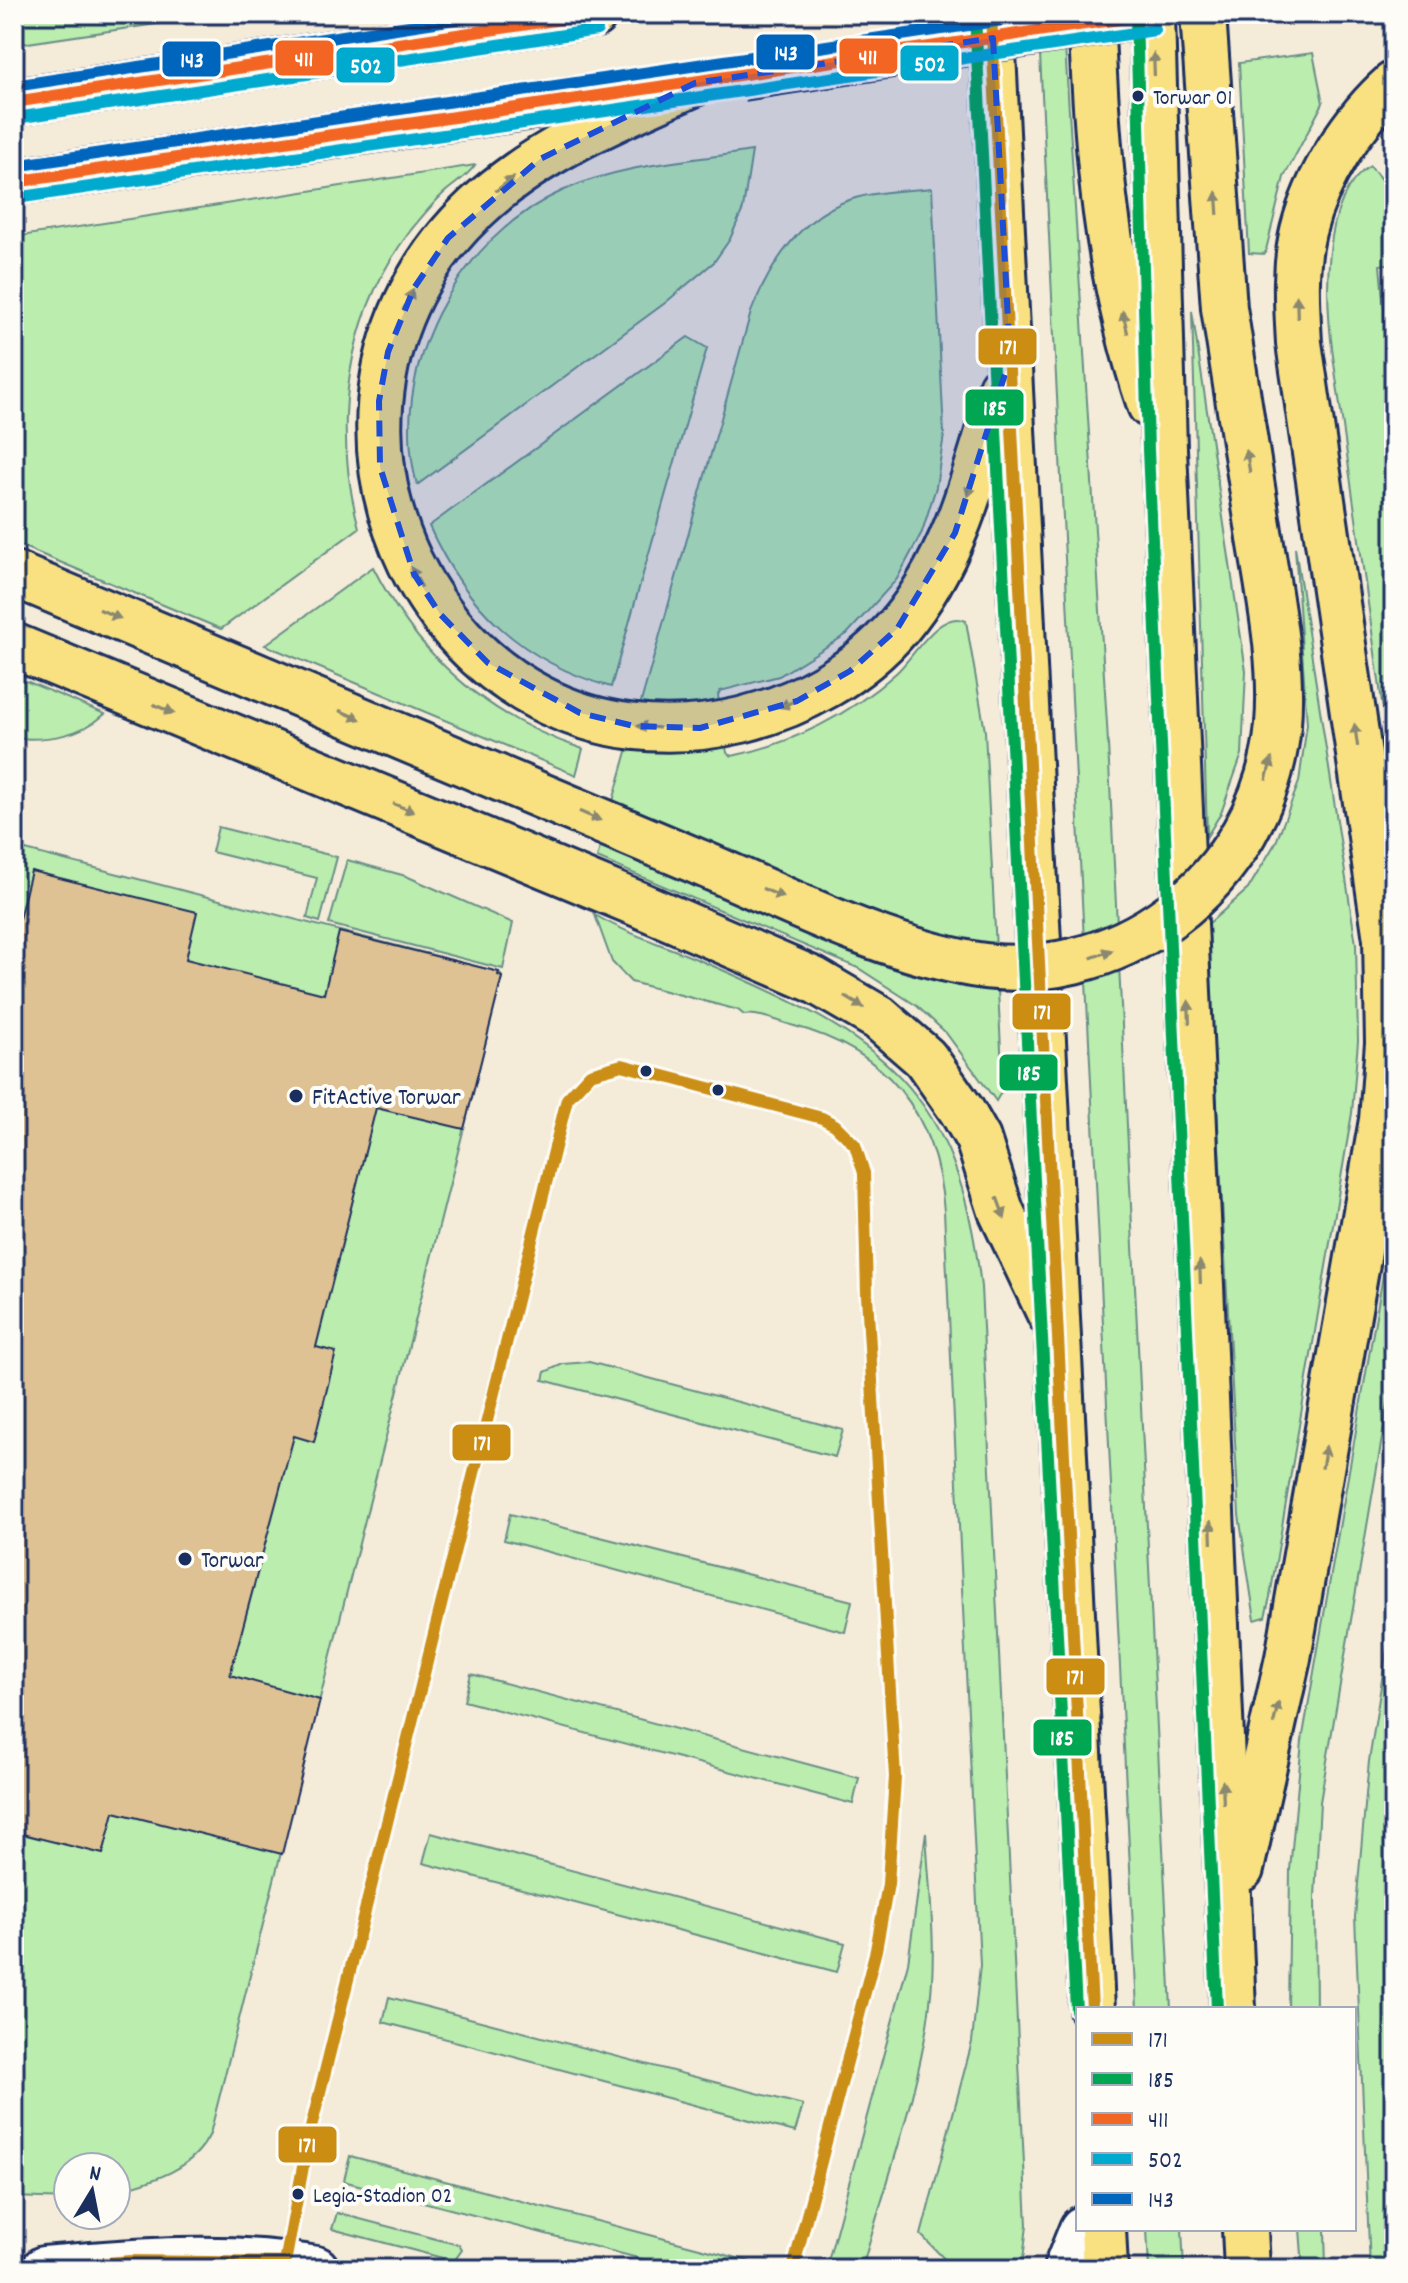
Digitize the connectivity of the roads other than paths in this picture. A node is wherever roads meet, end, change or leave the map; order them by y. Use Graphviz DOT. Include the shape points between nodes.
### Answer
graph roads {
  1 [pos="595,14"];
  2 [pos="991,14"];
  3 [pos="1091,14"];
  4 [pos="1152,14"];
  5 [pos="1203,14"];
  6 [pos="695,83"];
  7 [pos="1394,84"];
  8 [pos="14,102"];
  9 [pos="14,182"];
  10 [pos="1010,358"];
  11 [pos="1164,449"];
  12 [pos="26,579"];
  13 [pos="14,646"];
  14 [pos="1059,1334"];
  15 [pos="1229,1926"];
  16 [pos="1092,2007"];
  17 [pos="1233,2007"];
  18 [pos="1081,2231"];
  19 [pos="1103,2231"];
  20 [pos="1245,2231"];
  21 [pos="44,2269"];
  22 [pos="316,2269"];
  23 [pos="1066,2269"];
  24 [pos="1105,2269"];
  25 [pos="1247,2269"];
  1 -- 8 [label="main road"];
  2 -- 10 [label="main road"];
  11 -- 3 [label="main road, one-way" via="1113,272 1098,166"];
  4 -- 6 [label="main road, bridge"];
  11 -- 4 [label="main road, one-way"];
  12 -- 5 [label="main road, one-way, bridge" via="915,950 962,963 1031,968 1095,957 1161,926 1227,862 1268,772 1278,726 1277,650 1224,308"];
  6 -- 9 [label="main road"];
  10 -- 6 [label="main road, one-way" via="967,501 940,567 897,629 850,671 797,701 700,728 634,726 548,700 470,646 440,614 414,574 383,488 379,401 403,311 448,238 485,200 540,159"];
  15 -- 7 [label="main road, one-way" via="1288,1658 1382,1120 1388,1043 1386,939 1300,357 1296,283 1303,231 1321,186 1348,137"];
  10 -- 14 [label="main road"];
  15 -- 11 [label="main road, one-way"];
  13 -- 14 [label="main road, one-way" via="638,904 848,998 879,1018 947,1084 978,1139 1001,1211"];
  14 -- 16 [label="main road"];
  15 -- 17 [label="main road"];
  18 -- 23 [label="street"];
  19 -- 24 [label="main road"];
  20 -- 25 [label="main road"];
  21 -- 22 [label="street" via="130,2261 285,2263"];
}
